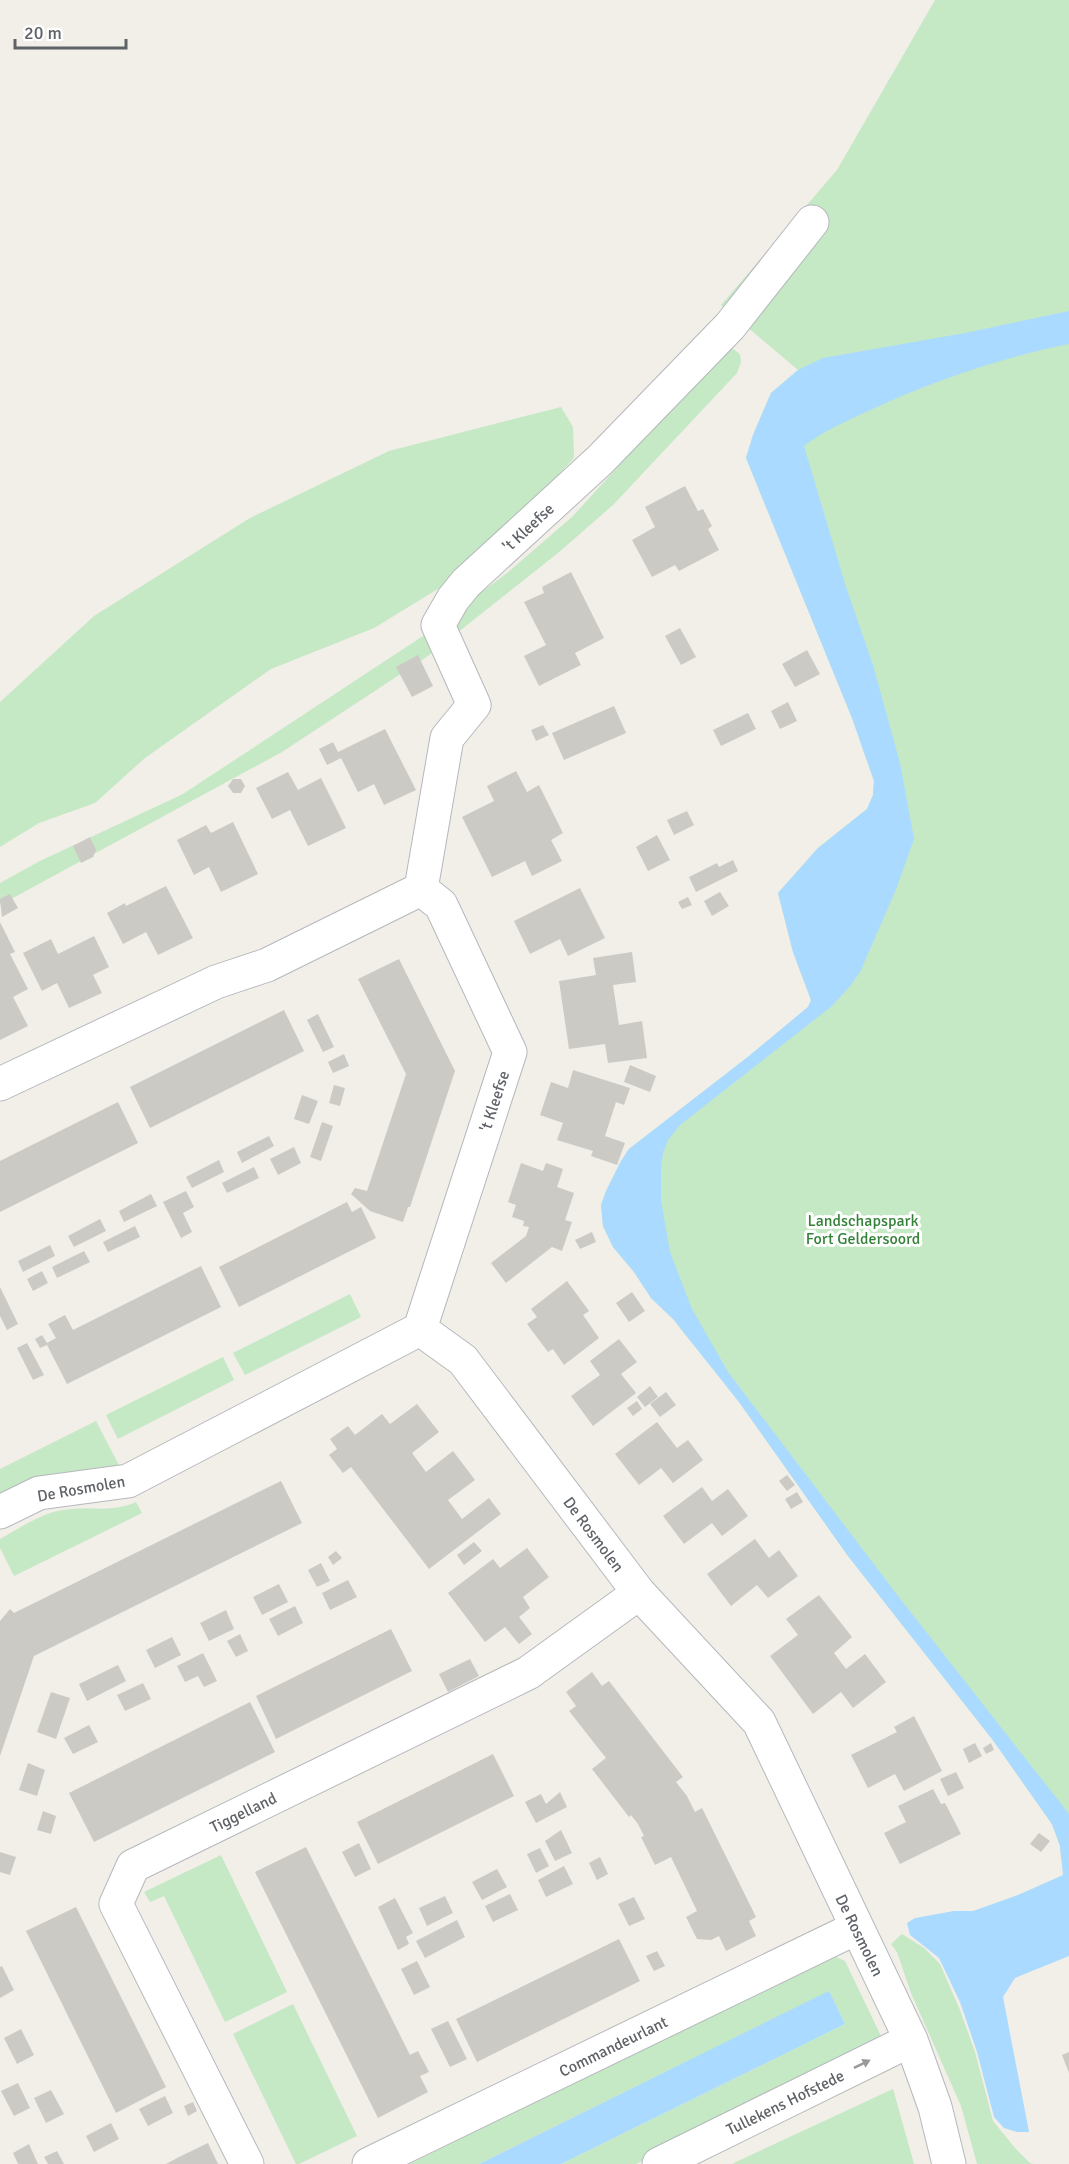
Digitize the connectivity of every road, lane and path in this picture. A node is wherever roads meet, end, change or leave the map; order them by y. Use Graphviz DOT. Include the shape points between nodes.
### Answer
graph roads {
  1 [pos="812,222"];
  2 [pos="421,889"];
  3 [pos="0,1084"];
  4 [pos="420,1329"];
  5 [pos="0,1512"];
  6 [pos="639,1593"];
  7 [pos="856,1928"];
  8 [pos="911,2040"];
  9 [pos="247,2164"];
  10 [pos="369,2164"];
  11 [pos="659,2164"];
  12 [pos="950,2164"];
  1 -- 2 [label="street, 't Kleefse" via="730,326 600,460 453,599 438,626 474,705 447,738"];
  2 -- 3 [label="street" via="267,965 216,982"];
  2 -- 4 [label="street, 't Kleefse" via="441,905 510,1052"];
  4 -- 5 [label="street, De Rosmolen" via="128,1481 39,1493"];
  4 -- 6 [label="street, De Rosmolen" via="463,1360"];
  6 -- 7 [label="street, De Rosmolen" via="759,1722"];
  6 -- 9 [label="street, Tiggelland" via="528,1673 133,1866 116,1904"];
  7 -- 8 [label="street, De Rosmolen"];
  7 -- 10 [label="street, Commandeurlant"];
  11 -- 8 [label="street, Tullekens Hofstede, one-way"];
  8 -- 12 [label="street, De Rosmolen"];
}
